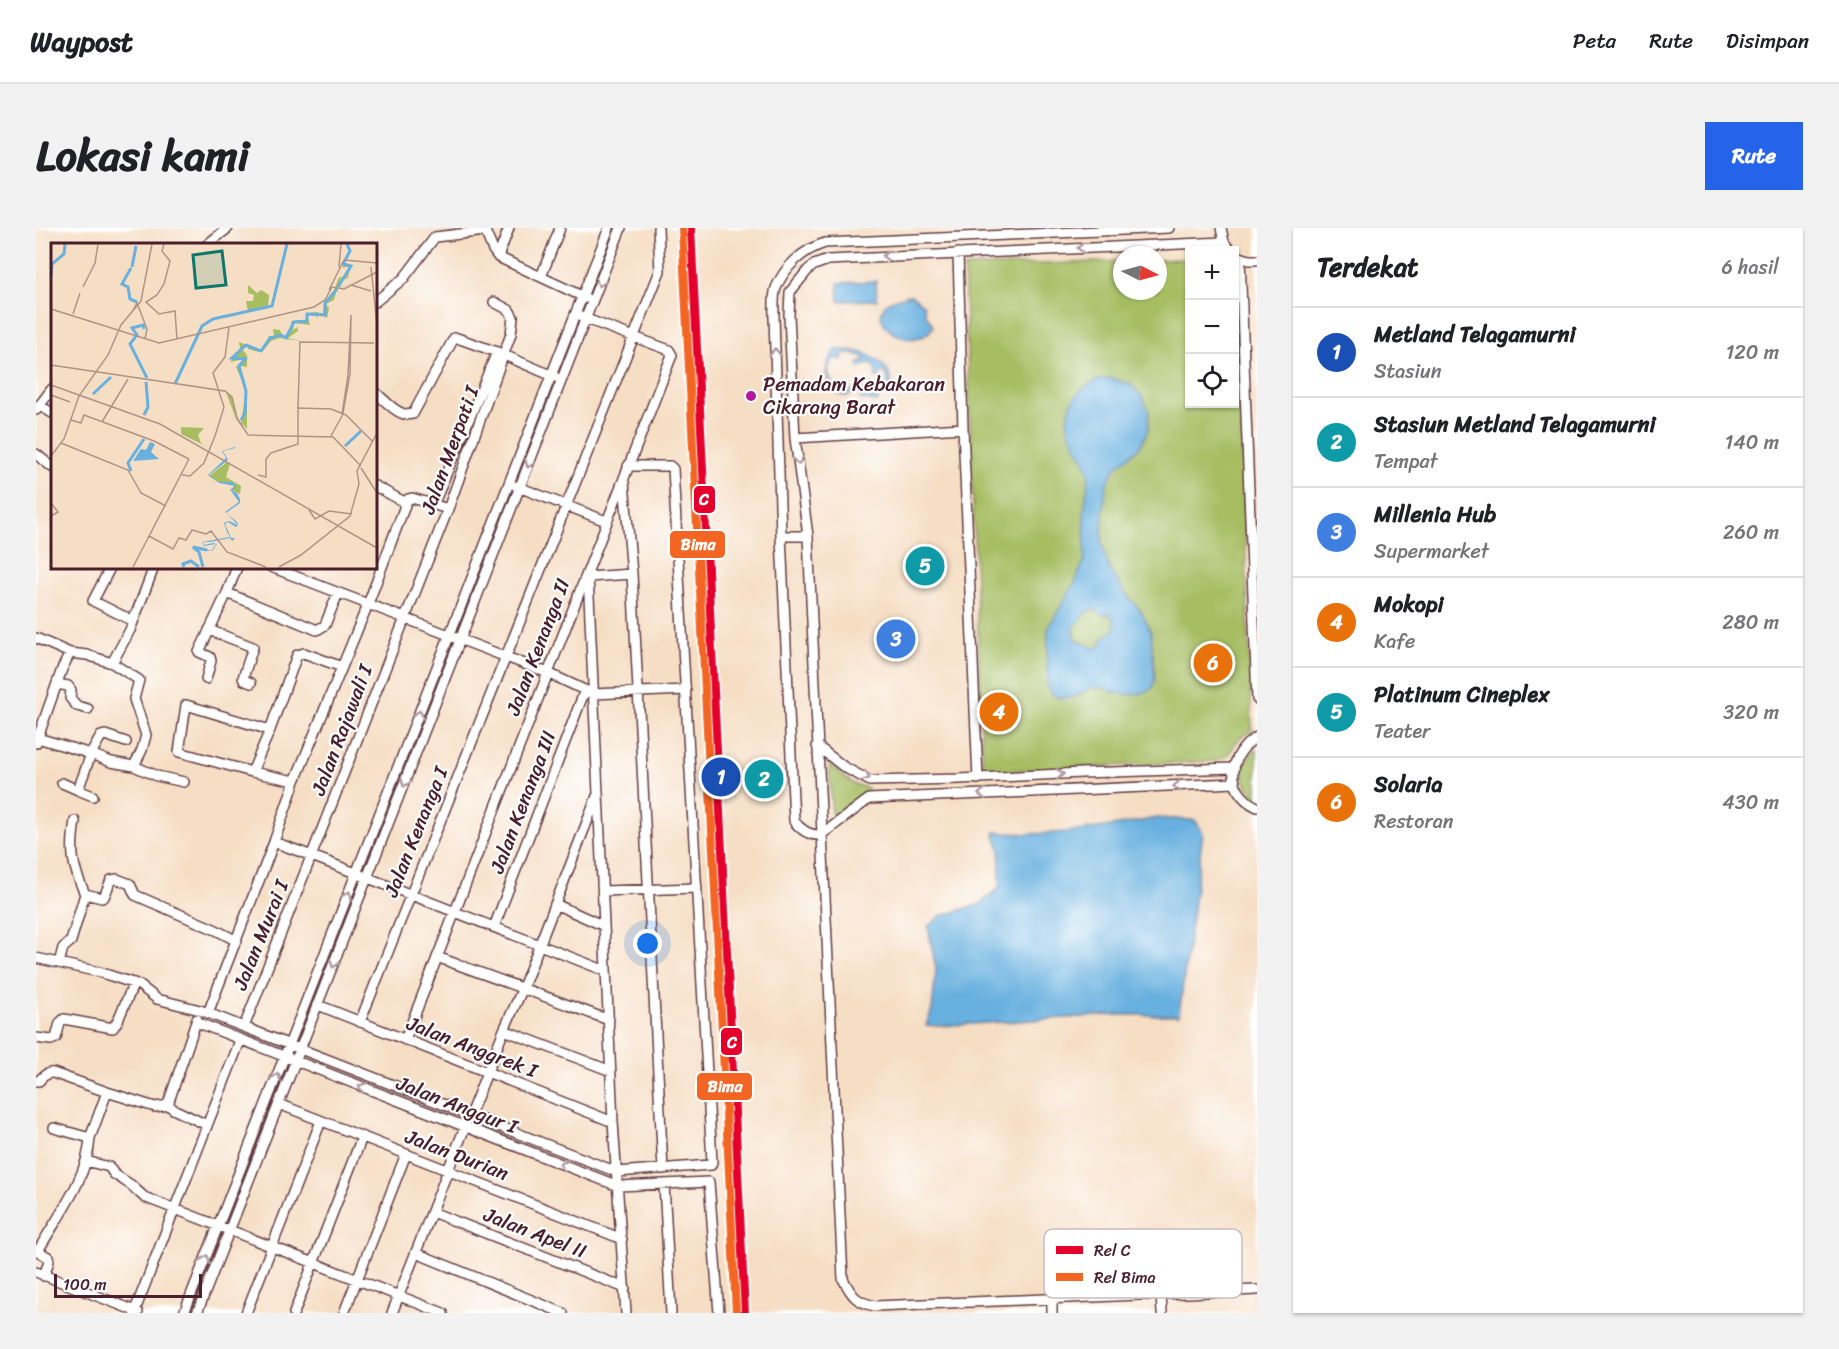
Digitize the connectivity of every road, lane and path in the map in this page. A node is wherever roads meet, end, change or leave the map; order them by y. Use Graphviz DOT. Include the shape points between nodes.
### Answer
graph roads {
  1 [pos="228,228"];
  2 [pos="510,228"];
  3 [pos="560,228"];
  4 [pos="609,228"];
  5 [pos="621,228"];
  6 [pos="658,228"];
  7 [pos="1169,228"];
  8 [pos="1221,228"];
  9 [pos="485,229"];
  10 [pos="209,243"];
  11 [pos="1227,246"];
  12 [pos="1185,247"];
  13 [pos="958,254"];
  14 [pos="498,257"];
  15 [pos="1239,257"];
  16 [pos="1257,260"];
  17 [pos="541,278"];
  18 [pos="1239,280"];
  19 [pos="582,297"];
  20 [pos="376,301"];
  21 [pos="593,301"];
  22 [pos="494,302"];
  23 [pos="575,314"];
  24 [pos="586,319"];
  25 [pos="632,337"];
  26 [pos="500,354"];
  27 [pos="551,376"];
  28 [pos="562,380"];
  29 [pos="51,390"];
  30 [pos="376,393"];
  31 [pos="37,407"];
  32 [pos="51,413"];
  33 [pos="963,428"];
  34 [pos="795,438"];
  35 [pos="36,454"];
  36 [pos="51,465"];
  37 [pos="628,466"];
  38 [pos="623,479"];
  39 [pos="509,483"];
  40 [pos="376,487"];
  41 [pos="520,487"];
  42 [pos="406,503"];
  43 [pos="434,503"];
  44 [pos="565,505"];
  45 [pos="448,509"];
  46 [pos="606,521"];
  47 [pos="781,536"];
  48 [pos="808,536"];
  49 [pos="379,560"];
  50 [pos="110,568"];
  51 [pos="154,568"];
  52 [pos="237,568"];
  53 [pos="274,568"];
  54 [pos="587,573"];
  55 [pos="632,574"];
  56 [pos="227,593"];
  57 [pos="338,593"];
  58 [pos="368,604"];
  59 [pos="406,617"];
  60 [pos="133,621"];
  61 [pos="209,630"];
  62 [pos="450,634"];
  63 [pos="36,638"];
  64 [pos="461,639"];
  65 [pos="70,652"];
  66 [pos="505,656"];
  67 [pos="112,663"];
  68 [pos="342,667"];
  69 [pos="548,673"];
  70 [pos="206,679"];
  71 [pos="251,683"];
  72 [pos="57,684"];
  73 [pos="686,690"];
  74 [pos="589,692"];
  75 [pos="638,692"];
  76 [pos="1257,699"];
  77 [pos="88,709"];
  78 [pos="270,730"];
  79 [pos="1257,737"];
  80 [pos="37,740"];
  81 [pos="126,742"];
  82 [pos="817,746"];
  83 [pos="91,754"];
  84 [pos="134,766"];
  85 [pos="1234,768"];
  86 [pos="252,772"];
  87 [pos="978,779"];
  88 [pos="295,781"];
  89 [pos="184,782"];
  90 [pos="62,783"];
  91 [pos="1235,783"];
  92 [pos="78,790"];
  93 [pos="598,794"];
  94 [pos="93,796"];
  95 [pos="1257,807"];
  96 [pos="75,821"];
  97 [pos="821,835"];
  98 [pos="274,842"];
  99 [pos="312,855"];
  100 [pos="357,873"];
  101 [pos="368,877"];
  102 [pos="697,888"];
  103 [pos="648,889"];
  104 [pos="603,891"];
  105 [pos="85,894"];
  106 [pos="410,894"];
  107 [pos="555,904"];
  108 [pos="455,912"];
  109 [pos="604,926"];
  110 [pos="494,927"];
  111 [pos="237,941"];
  112 [pos="539,945"];
  113 [pos="437,957"];
  114 [pos="36,958"];
  115 [pos="59,963"];
  116 [pos="606,971"];
  117 [pos="134,983"];
  118 [pos="522,990"];
  119 [pos="318,1005"];
  120 [pos="200,1015"];
  121 [pos="609,1020"];
  122 [pos="360,1022"];
  123 [pos="244,1027"];
  124 [pos="504,1030"];
  125 [pos="36,1038"];
  126 [pos="405,1040"];
  127 [pos="240,1041"];
  128 [pos="289,1045"];
  129 [pos="300,1049"];
  130 [pos="284,1058"];
  131 [pos="295,1062"];
  132 [pos="611,1071"];
  133 [pos="487,1072"];
  134 [pos="36,1081"];
  135 [pos="107,1092"];
  136 [pos="279,1104"];
  137 [pos="169,1105"];
  138 [pos="470,1115"];
  139 [pos="321,1121"];
  140 [pos="614,1122"];
  141 [pos="207,1125"];
  142 [pos="465,1127"];
  143 [pos="54,1128"];
  144 [pos="362,1137"];
  145 [pos="90,1138"];
  146 [pos="406,1154"];
  147 [pos="86,1161"];
  148 [pos="663,1169"];
  149 [pos="448,1170"];
  150 [pos="617,1172"];
  151 [pos="664,1184"];
  152 [pos="618,1186"];
  153 [pos="174,1209"];
  154 [pos="432,1212"];
  155 [pos="218,1226"];
  156 [pos="229,1230"];
  157 [pos="622,1239"];
  158 [pos="272,1247"];
  159 [pos="37,1250"];
  160 [pos="416,1253"];
  161 [pos="313,1263"];
  162 [pos="40,1274"];
  163 [pos="357,1280"];
  164 [pos="625,1288"];
  165 [pos="1257,1290"];
  166 [pos="1242,1291"];
  167 [pos="399,1296"];
  168 [pos="1074,1298"];
  169 [pos="1161,1298"];
  170 [pos="1052,1299"];
  171 [pos="136,1312"];
  172 [pos="184,1313"];
  173 [pos="197,1313"];
  174 [pos="246,1313"];
  175 [pos="294,1313"];
  176 [pos="344,1313"];
  177 [pos="392,1313"];
  178 [pos="442,1313"];
  179 [pos="563,1313"];
  180 [pos="626,1313"];
  181 [pos="671,1313"];
  182 [pos="718,1313"];
  183 [pos="1052,1313"];
  184 [pos="1162,1313"];
  1 -- 10 [label="street"];
  2 -- 14 [label="street"];
  3 -- 17 [label="street"];
  4 -- 19 [label="street"];
  5 -- 21 [label="street, one-way"];
  6 -- 25 [label="street, Jalan Kenanga I" via="660,268"];
  47 -- 7 [label="street, one-way" via="775,290 792,263 803,254 814,246 834,242"];
  8 -- 11 [label="street"];
  9 -- 14 [label="street"];
  9 -- 20 [label="street" via="435,237 404,278"];
  12 -- 13 [label="street, one-way"];
  13 -- 33 [label="street"];
  13 -- 34 [label="street, one-way" via="836,258 814,265 802,275 790,292 789,315"];
  14 -- 17 [label="street"];
  15 -- 16 [label="street"];
  17 -- 19 [label="street"];
  18 -- 76 [label="street"];
  19 -- 21 [label="street"];
  19 -- 23 [label="street"];
  21 -- 24 [label="street"];
  22 -- 26 [label="street, Jalan Merpati I" via="509,310 513,317 511,334"];
  23 -- 24 [label="street, Jalan Kenanga II"];
  23 -- 27 [label="street"];
  24 -- 25 [label="street, Jalan Kenanga II"];
  24 -- 28 [label="street"];
  25 -- 37 [label="street, Jalan Kenanga II" via="669,350 672,355"];
  25 -- 44 [label="street, Jalan Kenanga I"];
  26 -- 27 [label="street"];
  26 -- 30 [label="street" via="454,338 413,414 400,412"];
  26 -- 43 [label="street"];
  26 -- 45 [label="street, Jalan Merpati I"];
  27 -- 28 [label="street"];
  27 -- 39 [label="street"];
  28 -- 41 [label="street, one-way"];
  29 -- 31 [label="street"];
  31 -- 32 [label="street"];
  33 -- 34 [label="street"];
  33 -- 87 [label="street"];
  34 -- 48 [label="street, one-way"];
  35 -- 36 [label="street"];
  37 -- 38 [label="street, Jalan Kenanga II"];
  37 -- 73 [label="street" via="674,469"];
  38 -- 46 [label="street, Jalan Kenanga II"];
  38 -- 55 [label="street"];
  39 -- 41 [label="street"];
  39 -- 62 [label="street"];
  40 -- 42 [label="street"];
  41 -- 44 [label="street"];
  41 -- 64 [label="street"];
  42 -- 43 [label="street" via="412,498"];
  42 -- 49 [label="street"];
  43 -- 45 [label="street"];
  44 -- 46 [label="street"];
  44 -- 66 [label="street, Jalan Kenanga I"];
  45 -- 59 [label="street, Jalan Merpati I"];
  46 -- 54 [label="street, Jalan Kenanga II"];
  47 -- 48 [label="street"];
  47 -- 97 [label="street" via="794,821 801,829"];
  48 -- 82 [label="street"];
  49 -- 58 [label="street"];
  50 -- 60 [label="street" via="93,601"];
  51 -- 60 [label="street"];
  52 -- 56 [label="street"];
  53 -- 57 [label="street"];
  54 -- 55 [label="street"];
  54 -- 69 [label="street, Jalan Kenanga II"];
  54 -- 74 [label="street"];
  55 -- 75 [label="street"];
  56 -- 57 [label="street" via="317,630 324,624"];
  56 -- 61 [label="street"];
  57 -- 58 [label="street"];
  58 -- 59 [label="street"];
  58 -- 68 [label="street"];
  59 -- 62 [label="street"];
  59 -- 99 [label="street, Jalan Rajawali I"];
  60 -- 67 [label="street"];
  61 -- 70 [label="street" via="199,652 210,657"];
  61 -- 71 [label="street" via="253,647 243,678"];
  62 -- 64 [label="street"];
  100 -- 62 [label="street, one-way"];
  63 -- 65 [label="street"];
  64 -- 66 [label="street"];
  64 -- 101 [label="street, one-way"];
  65 -- 67 [label="street"];
  65 -- 72 [label="street"];
  66 -- 69 [label="street"];
  66 -- 106 [label="street, Jalan Kenanga I"];
  67 -- 84 [label="street" via="139,680 135,699 146,735"];
  68 -- 78 [label="street" via="298,654"];
  68 -- 88 [label="street"];
  69 -- 74 [label="street"];
  69 -- 108 [label="street, Jalan Kenanga II"];
  72 -- 77 [label="street" via="68,686 76,706"];
  72 -- 80 [label="street"];
  73 -- 75 [label="street"];
  73 -- 102 [label="street"];
  74 -- 75 [label="street"];
  74 -- 93 [label="street"];
  74 -- 110 [label="street, Jalan Kenanga III"];
  75 -- 103 [label="street"];
  78 -- 86 [label="street"];
  78 -- 86 [label="street" via="186,705 179,752"];
  79 -- 85 [label="street" via="1246,743"];
  80 -- 83 [label="street"];
  81 -- 83 [label="street" via="101,736"];
  82 -- 87 [label="street, one-way" via="870,781"];
  82 -- 97 [label="street"];
  83 -- 84 [label="street"];
  83 -- 92 [label="street"];
  84 -- 89 [label="street"];
  87 -- 85 [label="street, one-way"];
  85 -- 91 [label="street"];
  86 -- 88 [label="street"];
  88 -- 98 [label="street"];
  90 -- 92 [label="street"];
  91 -- 95 [label="street" via="1246,800"];
  91 -- 97 [label="street, one-way" via="870,799"];
  92 -- 94 [label="street"];
  93 -- 104 [label="street"];
  93 -- 107 [label="street"];
  96 -- 105 [label="street" via="72,858"];
  97 -- 170 [label="street" via="843,1279 852,1295 875,1306"];
  98 -- 99 [label="street"];
  98 -- 111 [label="street"];
  99 -- 100 [label="street"];
  99 -- 123 [label="street, Jalan Murai I"];
  100 -- 101 [label="street"];
  128 -- 100 [label="street, one-way"];
  101 -- 106 [label="street"];
  101 -- 119 [label="street, one-way"];
  102 -- 103 [label="street"];
  102 -- 148 [label="street" via="712,1162 708,1166"];
  103 -- 104 [label="street"];
  103 -- 148 [label="street"];
  104 -- 109 [label="street"];
  105 -- 111 [label="street" via="102,898 111,880 128,882 135,895"];
  105 -- 115 [label="street" via="71,941 63,948"];
  106 -- 108 [label="street"];
  106 -- 122 [label="street, Jalan Kenanga I"];
  107 -- 109 [label="street"];
  107 -- 112 [label="street"];
  108 -- 110 [label="street"];
  108 -- 113 [label="street, Jalan Kenanga II"];
  109 -- 116 [label="street"];
  110 -- 112 [label="street"];
  111 -- 120 [label="street"];
  112 -- 116 [label="street"];
  112 -- 118 [label="street"];
  113 -- 118 [label="street"];
  113 -- 126 [label="street, Jalan Kenanga II"];
  114 -- 115 [label="street"];
  115 -- 117 [label="street"];
  116 -- 121 [label="street"];
  117 -- 120 [label="street" via="157,999"];
  117 -- 125 [label="street" via="113,1029 64,1019 56,1038"];
  118 -- 121 [label="street"];
  118 -- 124 [label="street"];
  119 -- 122 [label="street, Jalan Anggrek I"];
  119 -- 129 [label="street"];
  120 -- 123 [label="street"];
  120 -- 127 [label="street, Jalan Anggur I"];
  120 -- 137 [label="street"];
  121 -- 132 [label="street"];
  122 -- 126 [label="street, Jalan Anggrek I"];
  123 -- 128 [label="street"];
  124 -- 132 [label="street"];
  124 -- 133 [label="street"];
  126 -- 133 [label="street, Jalan Anggrek I"];
  127 -- 130 [label="street, Jalan Anggur I"];
  127 -- 141 [label="street"];
  128 -- 129 [label="street"];
  128 -- 130 [label="street"];
  129 -- 131 [label="street"];
  129 -- 138 [label="street"];
  130 -- 131 [label="street, Jalan Anggur I"];
  155 -- 130 [label="street, one-way"];
  131 -- 136 [label="street"];
  142 -- 131 [label="street, Jalan Anggur I, one-way"];
  132 -- 140 [label="street"];
  133 -- 138 [label="street"];
  133 -- 140 [label="street, Jalan Anggrek I"];
  134 -- 135 [label="street" via="53,1072"];
  135 -- 137 [label="street" via="155,1107"];
  135 -- 145 [label="street"];
  136 -- 139 [label="street, Jalan Durian"];
  136 -- 156 [label="street"];
  137 -- 141 [label="street"];
  138 -- 150 [label="street"];
  139 -- 144 [label="street, Jalan Durian"];
  139 -- 158 [label="street"];
  140 -- 150 [label="street"];
  141 -- 153 [label="street"];
  142 -- 149 [label="street"];
  152 -- 142 [label="street, Jalan Anggur I, one-way"];
  143 -- 145 [label="street"];
  144 -- 146 [label="street, Jalan Durian"];
  144 -- 161 [label="street"];
  145 -- 147 [label="street"];
  146 -- 149 [label="street, Jalan Durian"];
  146 -- 163 [label="street"];
  147 -- 153 [label="street" via="109,1167 144,1197"];
  147 -- 159 [label="street" via="72,1193"];
  148 -- 150 [label="street"];
  149 -- 154 [label="street"];
  149 -- 157 [label="street, Jalan Durian"];
  150 -- 152 [label="street"];
  151 -- 152 [label="street"];
  151 -- 181 [label="street"];
  151 -- 182 [label="street" via="710,1183"];
  152 -- 157 [label="street"];
  153 -- 155 [label="street"];
  153 -- 171 [label="street"];
  154 -- 160 [label="street"];
  154 -- 164 [label="street, Jalan Apel II"];
  155 -- 156 [label="street"];
  172 -- 155 [label="street, one-way"];
  156 -- 158 [label="street"];
  156 -- 173 [label="street"];
  157 -- 164 [label="street"];
  158 -- 161 [label="street"];
  158 -- 174 [label="street"];
  159 -- 162 [label="street" via="49,1261"];
  160 -- 167 [label="street"];
  160 -- 179 [label="street"];
  161 -- 163 [label="street"];
  161 -- 175 [label="street"];
  162 -- 171 [label="street"];
  163 -- 167 [label="street"];
  163 -- 176 [label="street"];
  164 -- 180 [label="street"];
  165 -- 166 [label="street"];
  167 -- 177 [label="street"];
  167 -- 178 [label="street"];
  168 -- 170 [label="street"];
  169 -- 184 [label="street"];
  170 -- 183 [label="street"];
}
